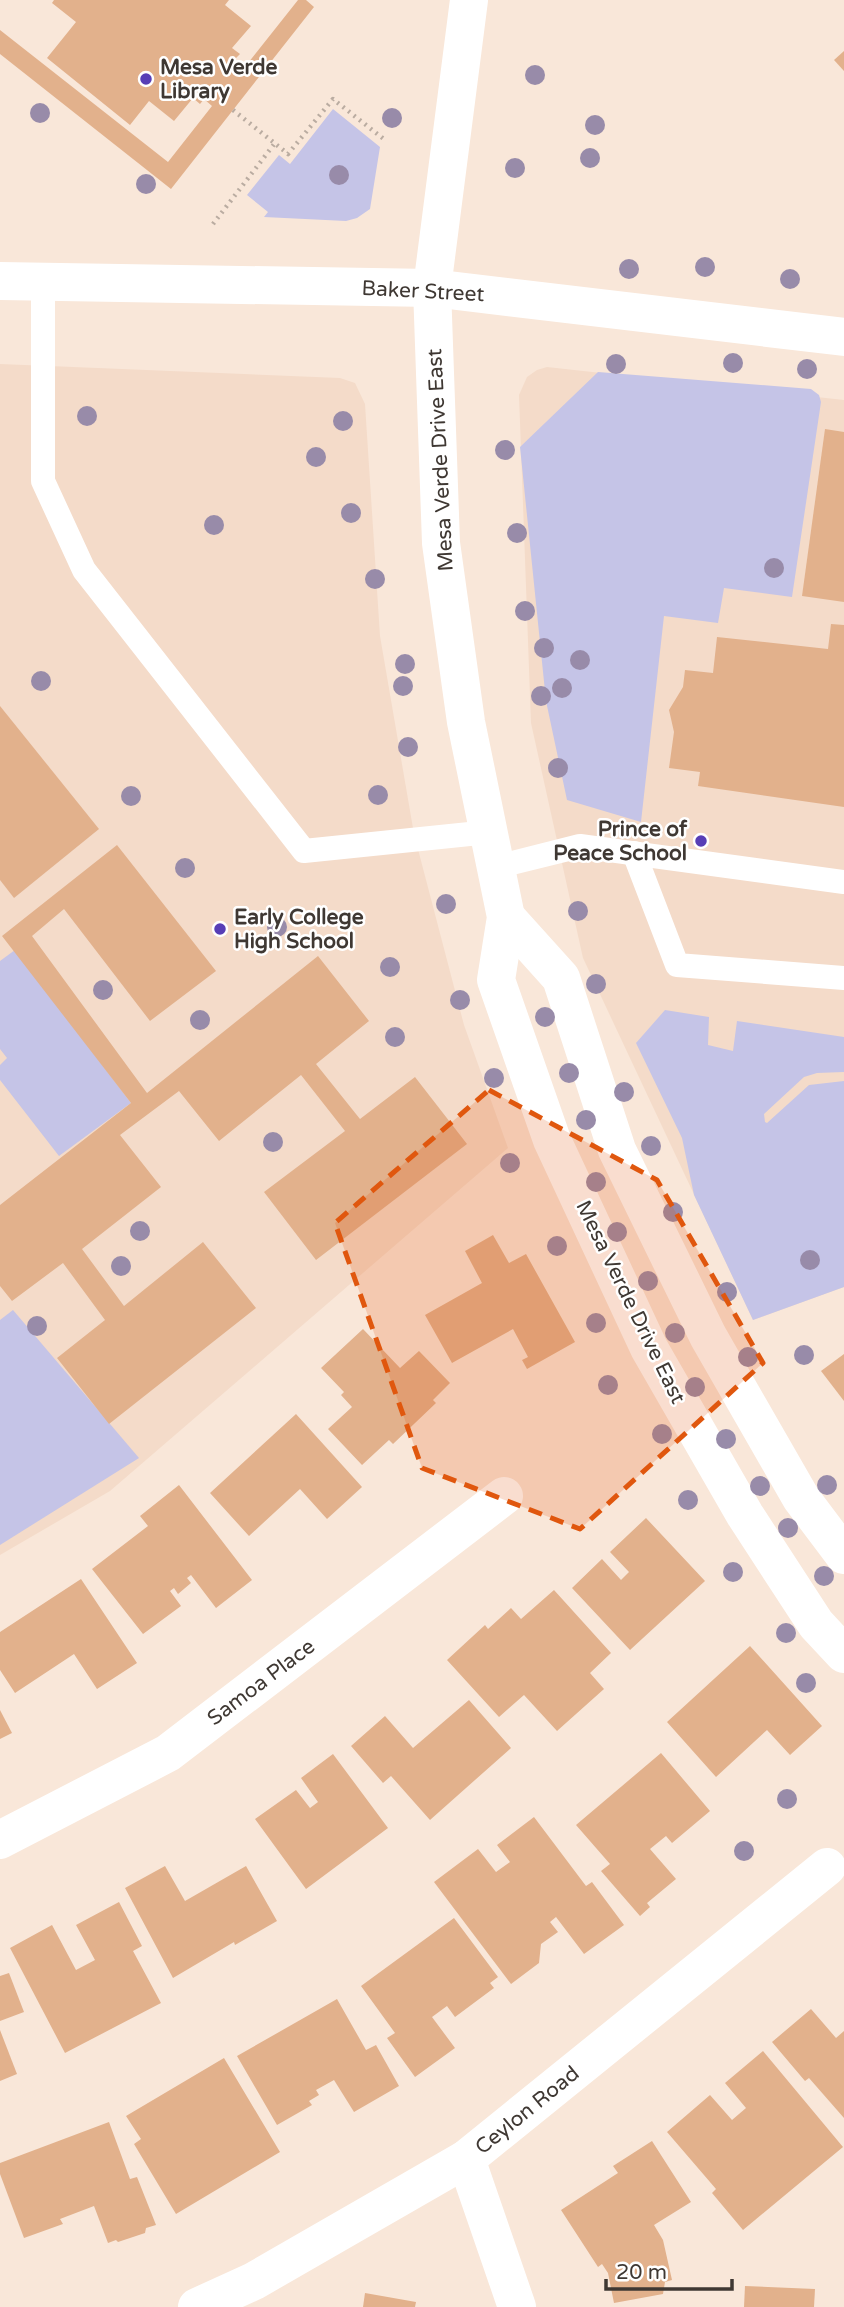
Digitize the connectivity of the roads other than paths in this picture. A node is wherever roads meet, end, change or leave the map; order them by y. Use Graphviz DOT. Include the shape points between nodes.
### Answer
graph roads {
  1 [pos="469,0"];
  2 [pos="0,281"];
  3 [pos="43,282"];
  4 [pos="432,288"];
  5 [pos="844,337"];
  6 [pos="492,849"];
  7 [pos="634,853"];
  8 [pos="844,882"];
  9 [pos="506,918"];
  10 [pos="844,978"];
  11 [pos="504,1496"];
  12 [pos="844,1555"];
  13 [pos="844,1654"];
  14 [pos="0,1840"];
  15 [pos="827,1867"];
  16 [pos="467,2159"];
  17 [pos="197,2307"];
  18 [pos="517,2307"];
  1 -- 4 [label="street, Mesa Verde Drive East"];
  2 -- 3 [label="street, Baker Street"];
  3 -- 4 [label="street, Baker Street"];
  3 -- 6 [label="lane" via="43,481 68,537 84,570 304,851"];
  4 -- 5 [label="street, Baker Street"];
  4 -- 6 [label="street, Mesa Verde Drive East" via="441,543 466,722"];
  6 -- 7 [label="lane" via="580,846"];
  6 -- 9 [label="street, Mesa Verde Drive East"];
  7 -- 8 [label="lane"];
  7 -- 10 [label="lane" via="677,965"];
  9 -- 12 [label="street" via="561,978 617,1150 708,1336 801,1498"];
  9 -- 13 [label="street, Mesa Verde Drive East" via="496,980 552,1140 649,1348 745,1515 816,1624"];
  11 -- 14 [label="street, Samoa Place" via="168,1753"];
  15 -- 16 [label="street, Ceylon Road"];
  16 -- 17 [label="street, Ceylon Road" via="254,2281"];
  16 -- 18 [label="street"];
}
